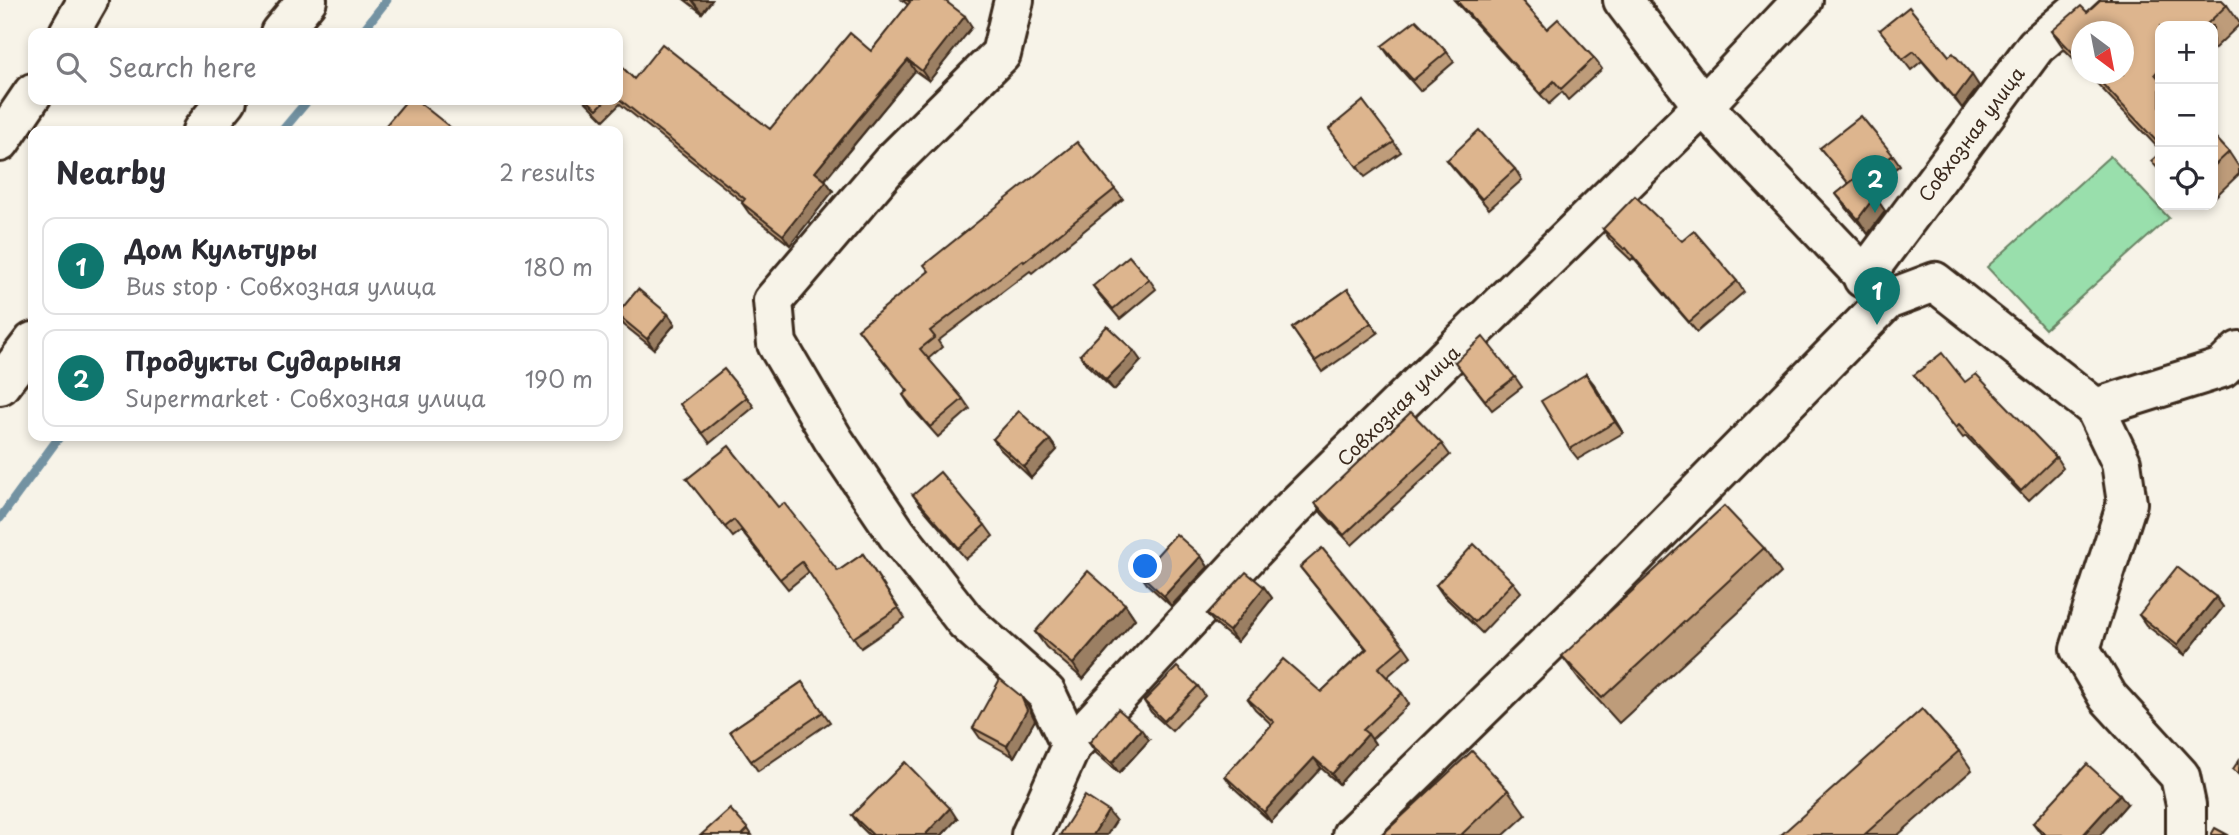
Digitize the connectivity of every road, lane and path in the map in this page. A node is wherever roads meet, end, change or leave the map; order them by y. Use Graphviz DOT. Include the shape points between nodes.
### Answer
graph roads {
  1 [pos="88,0"];
  2 [pos="307,0"];
  3 [pos="1014,0"];
  4 [pos="1623,0"];
  5 [pos="1803,0"];
  6 [pos="2090,0"];
  7 [pos="72,28"];
  8 [pos="284,28"];
  9 [pos="28,100"];
  10 [pos="223,105"];
  11 [pos="1703,106"];
  12 [pos="206,126"];
  13 [pos="0,142"];
  14 [pos="1875,289"];
  15 [pos="28,349"];
  16 [pos="2239,351"];
  17 [pos="0,385"];
  18 [pos="2095,408"];
  19 [pos="1071,746"];
  20 [pos="1031,835"];
  21 [pos="1352,835"];
  22 [pos="2186,835"];
  1 -- 7 [label="main road"];
  2 -- 8 [label="main road"];
  3 -- 19 [label="main road" via="1001,54 890,164 773,301 777,344 889,523 966,622 1046,693"];
  4 -- 11 [label="main road"];
  5 -- 11 [label="main road, Совхозная улица"];
  6 -- 14 [label="main road, Совхозная улица" via="2036,46"];
  9 -- 13 [label="main road"];
  10 -- 12 [label="main road"];
  11 -- 14 [label="main road"];
  11 -- 19 [label="main road, Совхозная улица" via="1288,513"];
  14 -- 18 [label="main road" via="1935,282"];
  14 -- 21 [label="main road, Совхозная улица" via="1570,622"];
  15 -- 17 [label="main road"];
  16 -- 18 [label="main road" via="2222,368"];
  18 -- 22 [label="main road" via="2122,463 2127,503 2080,649 2108,697 2180,776"];
  19 -- 20 [label="main road, Совхозная улица"];
}
